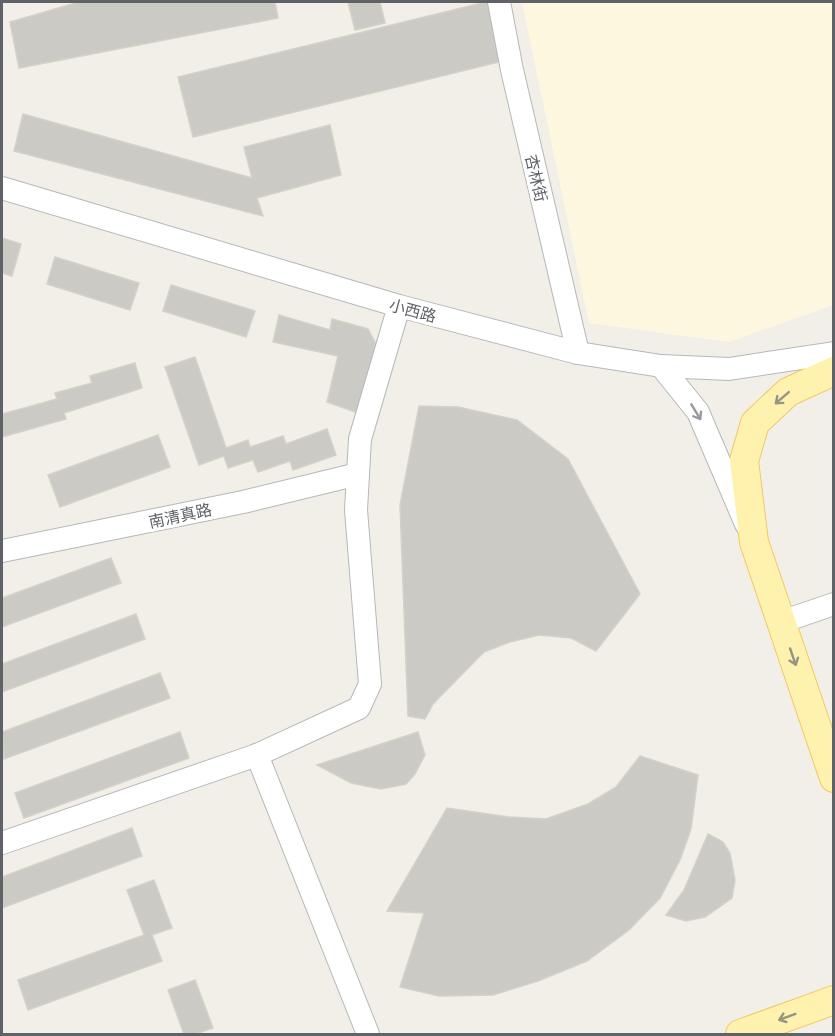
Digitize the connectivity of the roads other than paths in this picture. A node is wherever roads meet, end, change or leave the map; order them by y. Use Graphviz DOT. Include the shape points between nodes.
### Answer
graph roads {
  1 [pos="499,2"];
  2 [pos="2,188"];
  3 [pos="399,306"];
  4 [pos="578,353"];
  5 [pos="834,353"];
  6 [pos="661,366"];
  7 [pos="834,371"];
  8 [pos="358,474"];
  9 [pos="754,542"];
  10 [pos="2,551"];
  11 [pos="834,604"];
  12 [pos="781,622"];
  13 [pos="257,755"];
  14 [pos="834,778"];
  15 [pos="2,843"];
  16 [pos="834,1000"];
  17 [pos="368,1035"];
  18 [pos="740,1035"];
  1 -- 4 [label="street, 杏林街"];
  2 -- 3 [label="street, 小西路"];
  3 -- 4 [label="street, 小西路"];
  3 -- 8 [label="street" via="360,439"];
  4 -- 6 [label="street, 小西路"];
  5 -- 6 [label="street, 小西路" via="729,369"];
  6 -- 9 [label="street, one-way" via="698,412"];
  7 -- 9 [label="main road, one-way" via="788,392 755,423 744,461"];
  8 -- 10 [label="street, 南清真路" via="243,502"];
  8 -- 13 [label="street" via="356,510 370,684 359,708"];
  9 -- 12 [label="main road"];
  11 -- 12 [label="street"];
  12 -- 14 [label="main road, one-way"];
  13 -- 15 [label="street"];
  13 -- 17 [label="street"];
  16 -- 18 [label="main road, one-way"];
}
